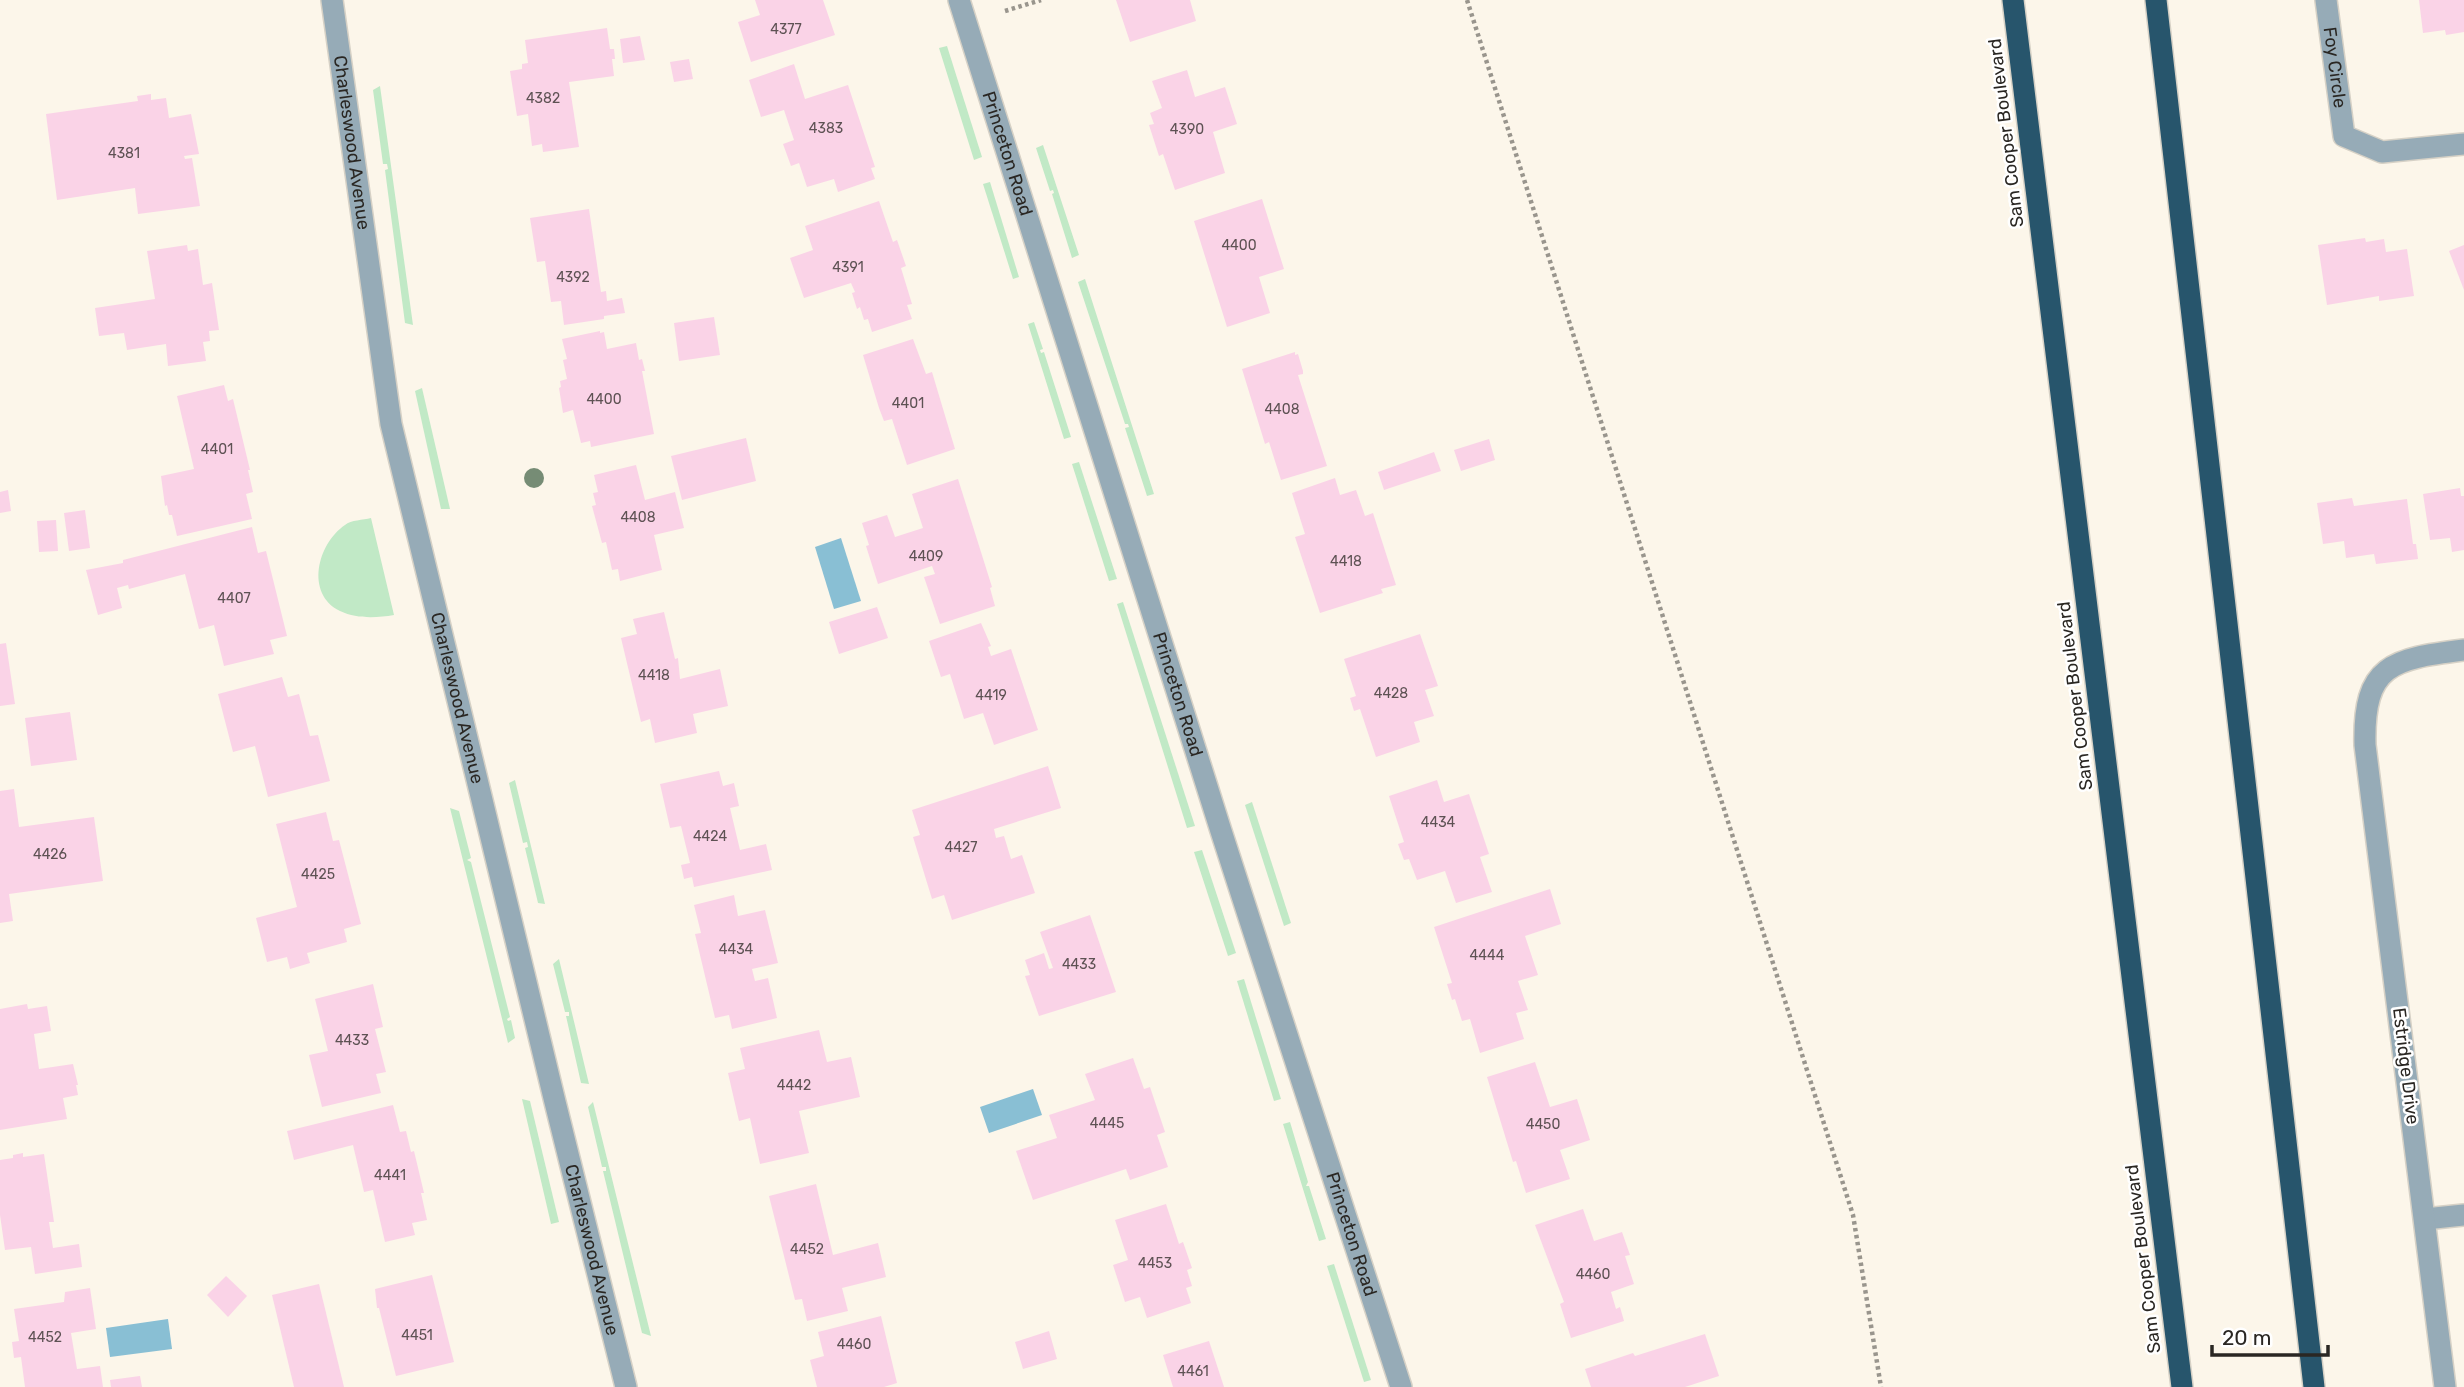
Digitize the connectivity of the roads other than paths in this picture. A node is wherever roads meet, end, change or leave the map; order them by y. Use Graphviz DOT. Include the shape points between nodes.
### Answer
graph roads {
  1 [pos="331,0"];
  2 [pos="959,0"];
  3 [pos="2013,0"];
  4 [pos="2156,0"];
  5 [pos="2326,0"];
  6 [pos="2464,144"];
  7 [pos="2464,650"];
  8 [pos="2464,1215"];
  9 [pos="2425,1219"];
  10 [pos="626,1387"];
  11 [pos="1401,1387"];
  12 [pos="2182,1387"];
  13 [pos="2314,1387"];
  14 [pos="2445,1387"];
  1 -- 10 [label="street, Charleswood Avenue" via="391,424"];
  2 -- 11 [label="street, Princeton Road"];
  3 -- 12 [label="highway, Sam Cooper Boulevard"];
  4 -- 13 [label="highway"];
  5 -- 6 [label="street, Foy Circle" via="2344,136 2382,152"];
  7 -- 9 [label="street, Estridge Drive" via="2404,660 2384,672 2371,690 2364,716"];
  8 -- 9 [label="street"];
  9 -- 14 [label="street, Estridge Drive"];
}
